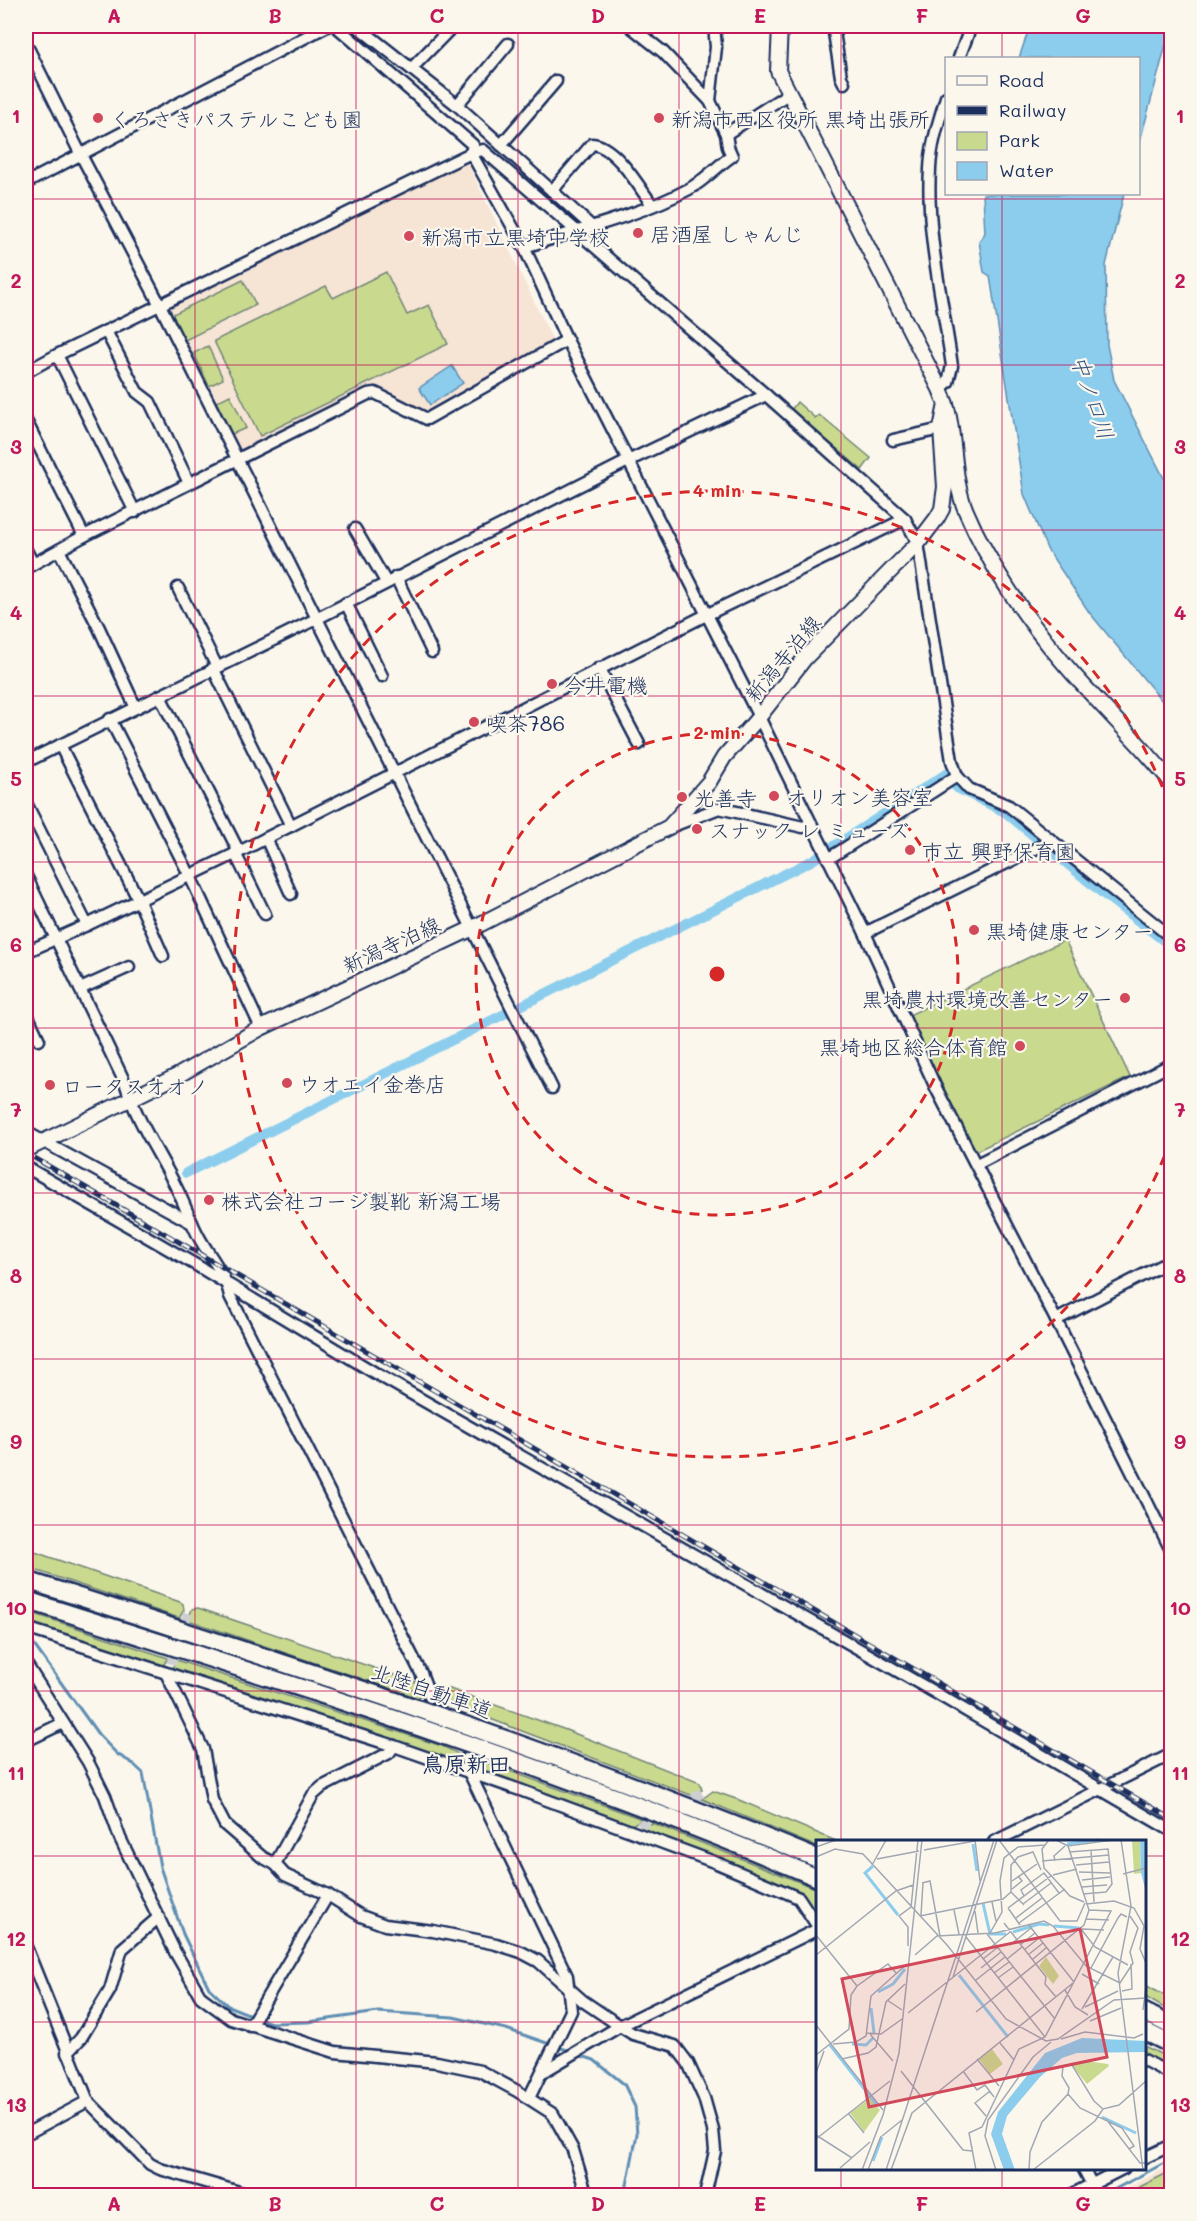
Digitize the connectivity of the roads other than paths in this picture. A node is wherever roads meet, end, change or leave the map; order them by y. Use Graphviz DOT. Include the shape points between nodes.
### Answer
graph roads {
  1 [pos="327,26"];
  2 [pos="336,26"];
  3 [pos="357,26"];
  4 [pos="453,26"];
  5 [pos="630,26"];
  6 [pos="714,26"];
  7 [pos="780,26"];
  8 [pos="832,26"];
  9 [pos="971,26"];
  10 [pos="26,44"];
  11 [pos="508,44"];
  12 [pos="959,57"];
  13 [pos="412,68"];
  14 [pos="556,81"];
  15 [pos="844,83"];
  16 [pos="788,94"];
  17 [pos="945,100"];
  18 [pos="710,101"];
  19 [pos="457,105"];
  20 [pos="726,134"];
  21 [pos="501,145"];
  22 [pos="471,153"];
  23 [pos="81,155"];
  24 [pos="26,183"];
  25 [pos="552,191"];
  26 [pos="652,205"];
  27 [pos="591,226"];
  28 [pos="575,231"];
  29 [pos="524,247"];
  30 [pos="160,305"];
  31 [pos="106,331"];
  32 [pos="567,340"];
  33 [pos="57,355"];
  34 [pos="26,372"];
  35 [pos="940,389"];
  36 [pos="766,395"];
  37 [pos="946,404"];
  38 [pos="26,421"];
  39 [pos="941,429"];
  40 [pos="892,440"];
  41 [pos="238,459"];
  42 [pos="628,461"];
  43 [pos="189,483"];
  44 [pos="135,512"];
  45 [pos="905,519"];
  46 [pos="355,529"];
  47 [pos="84,536"];
  48 [pos="918,543"];
  49 [pos="26,550"];
  50 [pos="59,550"];
  51 [pos="29,566"];
  52 [pos="396,577"];
  53 [pos="386,582"];
  54 [pos="178,588"];
  55 [pos="346,603"];
  56 [pos="706,615"];
  57 [pos="318,618"];
  58 [pos="432,652"];
  59 [pos="215,667"];
  60 [pos="599,668"];
  61 [pos="382,676"];
  62 [pos="160,696"];
  63 [pos="135,706"];
  64 [pos="759,717"];
  65 [pos="110,719"];
  66 [pos="639,744"];
  67 [pos="60,745"];
  68 [pos="26,762"];
  69 [pos="395,773"];
  70 [pos="957,776"];
  71 [pos="1172,783"];
  72 [pos="26,803"];
  73 [pos="810,824"];
  74 [pos="291,826"];
  75 [pos="669,827"];
  76 [pos="266,838"];
  77 [pos="1051,841"];
  78 [pos="237,852"];
  79 [pos="828,859"];
  80 [pos="26,876"];
  81 [pos="190,876"];
  82 [pos="291,894"];
  83 [pos="138,900"];
  84 [pos="265,914"];
  85 [pos="87,925"];
  86 [pos="471,929"];
  87 [pos="865,933"];
  88 [pos="56,937"];
  89 [pos="1172,938"];
  90 [pos="26,952"];
  91 [pos="163,956"];
  92 [pos="129,967"];
  93 [pos="80,989"];
  94 [pos="26,1012"];
  95 [pos="261,1028"];
  96 [pos="39,1040"];
  97 [pos="1172,1064"];
  98 [pos="552,1088"];
  99 [pos="130,1100"];
  100 [pos="26,1132"];
  101 [pos="42,1142"];
  102 [pos="26,1150"];
  103 [pos="977,1164"];
  104 [pos="26,1167"];
  105 [pos="192,1223"];
  106 [pos="1172,1260"];
  107 [pos="228,1284"];
  108 [pos="1056,1320"];
  109 [pos="1172,1552"];
  110 [pos="26,1580"];
  111 [pos="26,1600"];
  112 [pos="26,1628"];
  113 [pos="26,1664"];
  114 [pos="168,1668"];
  115 [pos="430,1697"];
  116 [pos="63,1723"];
  117 [pos="26,1741"];
  118 [pos="394,1746"];
  119 [pos="1172,1754"];
  120 [pos="466,1759"];
  121 [pos="470,1773"];
  122 [pos="1099,1789"];
  123 [pos="1172,1831"];
  124 [pos="998,1840"];
  125 [pos="816,1858"];
  126 [pos="275,1864"];
  127 [pos="816,1877"];
  128 [pos="328,1895"];
  129 [pos="159,1917"];
  130 [pos="816,1925"];
  131 [pos="816,1929"];
  132 [pos="26,1947"];
  133 [pos="568,1988"];
  134 [pos="1146,2013"];
  135 [pos="250,2026"];
  136 [pos="620,2026"];
  137 [pos="1172,2026"];
  138 [pos="1146,2032"];
  139 [pos="1172,2045"];
  140 [pos="67,2052"];
  141 [pos="1146,2061"];
  142 [pos="542,2072"];
  143 [pos="1172,2075"];
  144 [pos="529,2098"];
  145 [pos="88,2101"];
  146 [pos="26,2133"];
  147 [pos="1172,2145"];
  148 [pos="1146,2157"];
  149 [pos="1084,2170"];
  150 [pos="1122,2170"];
  151 [pos="1091,2184"];
  152 [pos="253,2196"];
  153 [pos="587,2196"];
  154 [pos="705,2196"];
  155 [pos="1069,2196"];
  156 [pos="1098,2196"];
  1 -- 23 [label="street"];
  2 -- 22 [label="street" via="473,145"];
  3 -- 13 [label="street"];
  4 -- 13 [label="street"];
  5 -- 18 [label="street" via="663,52"];
  6 -- 18 [label="street" via="716,47"];
  7 -- 16 [label="main road" via="778,71"];
  8 -- 15 [label="street"];
  9 -- 12 [label="street"];
  10 -- 23 [label="street"];
  11 -- 19 [label="street"];
  13 -- 19 [label="street"];
  14 -- 21 [label="street"];
  16 -- 20 [label="street"];
  16 -- 35 [label="main road"];
  17 -- 35 [label="street" via="930,169 936,266 952,366 948,382"];
  18 -- 20 [label="street"];
  19 -- 21 [label="street"];
  20 -- 26 [label="street" via="732,156 692,188"];
  21 -- 25 [label="street"];
  22 -- 28 [label="street" via="483,150"];
  22 -- 29 [label="street"];
  22 -- 30 [label="street"];
  23 -- 24 [label="street"];
  23 -- 30 [label="street"];
  25 -- 26 [label="street" via="592,144 599,144 625,165"];
  25 -- 27 [label="street"];
  26 -- 27 [label="street"];
  27 -- 28 [label="street"];
  28 -- 29 [label="street"];
  28 -- 36 [label="street"];
  29 -- 32 [label="street"];
  30 -- 31 [label="street"];
  30 -- 41 [label="street"];
  31 -- 33 [label="street"];
  31 -- 43 [label="street" via="138,392 150,402"];
  32 -- 41 [label="street" via="427,419 375,393 368,394"];
  32 -- 42 [label="street"];
  33 -- 34 [label="street"];
  33 -- 44 [label="street"];
  35 -- 37 [label="main road"];
  36 -- 42 [label="street"];
  36 -- 45 [label="street"];
  37 -- 39 [label="main road, 新潟寺泊線"];
  37 -- 71 [label="main road" via="954,467 965,511 988,555 1062,662"];
  38 -- 47 [label="street"];
  39 -- 40 [label="street"];
  39 -- 48 [label="main road, 新潟寺泊線" via="945,487 942,509"];
  41 -- 43 [label="street"];
  41 -- 57 [label="street"];
  42 -- 52 [label="street"];
  42 -- 56 [label="street"];
  43 -- 44 [label="street"];
  44 -- 47 [label="street"];
  45 -- 48 [label="street"];
  45 -- 56 [label="street"];
  46 -- 53 [label="street"];
  47 -- 50 [label="street"];
  48 -- 64 [label="main road, 新潟寺泊線" via="805,658"];
  48 -- 70 [label="street"];
  49 -- 51 [label="street"];
  50 -- 51 [label="street"];
  50 -- 63 [label="street"];
  52 -- 53 [label="street"];
  52 -- 58 [label="street"];
  53 -- 55 [label="street"];
  54 -- 59 [label="street"];
  55 -- 57 [label="street"];
  55 -- 61 [label="street"];
  56 -- 60 [label="street"];
  56 -- 64 [label="street"];
  57 -- 59 [label="street"];
  57 -- 69 [label="street"];
  59 -- 62 [label="street"];
  59 -- 74 [label="street"];
  60 -- 66 [label="street"];
  60 -- 69 [label="street"];
  62 -- 63 [label="street"];
  62 -- 78 [label="street"];
  63 -- 65 [label="street"];
  64 -- 73 [label="street"];
  64 -- 75 [label="main road, 新潟寺泊線"];
  65 -- 67 [label="street"];
  65 -- 81 [label="street"];
  67 -- 68 [label="street"];
  67 -- 83 [label="street"];
  69 -- 74 [label="street"];
  69 -- 86 [label="street"];
  70 -- 77 [label="street" via="969,789 1009,806"];
  70 -- 79 [label="street"];
  72 -- 85 [label="street"];
  73 -- 75 [label="street" via="803,827 719,808"];
  73 -- 79 [label="street"];
  74 -- 76 [label="street"];
  75 -- 86 [label="main road, 新潟寺泊線"];
  76 -- 78 [label="street"];
  76 -- 82 [label="street"];
  77 -- 87 [label="street"];
  77 -- 89 [label="street"];
  78 -- 81 [label="street"];
  78 -- 84 [label="street"];
  79 -- 87 [label="street"];
  80 -- 88 [label="street"];
  81 -- 83 [label="street"];
  81 -- 95 [label="street"];
  83 -- 85 [label="street"];
  83 -- 91 [label="street"];
  85 -- 88 [label="street"];
  86 -- 95 [label="main road, 新潟寺泊線"];
  86 -- 98 [label="street"];
  87 -- 103 [label="street" via="936,1088"];
  88 -- 90 [label="street"];
  88 -- 93 [label="street"];
  92 -- 93 [label="street"];
  93 -- 99 [label="street"];
  94 -- 96 [label="street"];
  95 -- 99 [label="main road, 新潟寺泊線"];
  97 -- 103 [label="street"];
  99 -- 101 [label="main road, 新潟寺泊線"];
  99 -- 105 [label="street"];
  100 -- 101 [label="street"];
  101 -- 102 [label="main road, 新潟寺泊線"];
  101 -- 105 [label="street"];
  103 -- 108 [label="street"];
  104 -- 107 [label="street"];
  105 -- 107 [label="street"];
  106 -- 108 [label="street"];
  107 -- 115 [label="street" via="230,1296"];
  107 -- 122 [label="street" via="375,1373"];
  108 -- 109 [label="street"];
  110 -- 125 [label="highway, 北陸自動車道" via="518,1744"];
  111 -- 127 [label="highway, 北陸自動車道" via="499,1755"];
  112 -- 114 [label="street"];
  113 -- 116 [label="street"];
  114 -- 118 [label="street"];
  114 -- 126 [label="street" via="203,1749 212,1800 225,1825"];
  116 -- 117 [label="street"];
  116 -- 129 [label="street" via="101,1787 120,1838"];
  118 -- 121 [label="street"];
  118 -- 126 [label="street" via="389,1753 313,1795"];
  119 -- 122 [label="street"];
  120 -- 121 [label="street"];
  121 -- 130 [label="street" via="717,1863 800,1898"];
  121 -- 133 [label="street" via="567,1976"];
  122 -- 123 [label="street"];
  122 -- 124 [label="street"];
  126 -- 128 [label="street" via="285,1875"];
  128 -- 133 [label="street" via="361,1916 385,1924 520,1952 538,1960"];
  128 -- 135 [label="street"];
  129 -- 135 [label="street" via="201,1997 224,2015"];
  129 -- 140 [label="street" via="122,1949 110,1990 81,2038"];
  131 -- 136 [label="street"];
  132 -- 140 [label="street"];
  133 -- 136 [label="street"];
  133 -- 142 [label="street" via="571,2011"];
  134 -- 137 [label="highway"];
  135 -- 144 [label="street" via="335,2052 437,2062 480,2071"];
  136 -- 142 [label="street"];
  136 -- 154 [label="street" via="633,2034 675,2046 688,2062 713,2130 714,2151"];
  138 -- 139 [label="highway"];
  140 -- 145 [label="street"];
  141 -- 143 [label="street"];
  142 -- 144 [label="street"];
  144 -- 153 [label="street" via="553,2114 564,2131"];
  145 -- 146 [label="street"];
  145 -- 152 [label="street" via="150,2164"];
  147 -- 148 [label="street"];
  149 -- 151 [label="street"];
  150 -- 151 [label="street"];
  151 -- 155 [label="street"];
  151 -- 156 [label="street"];
}
